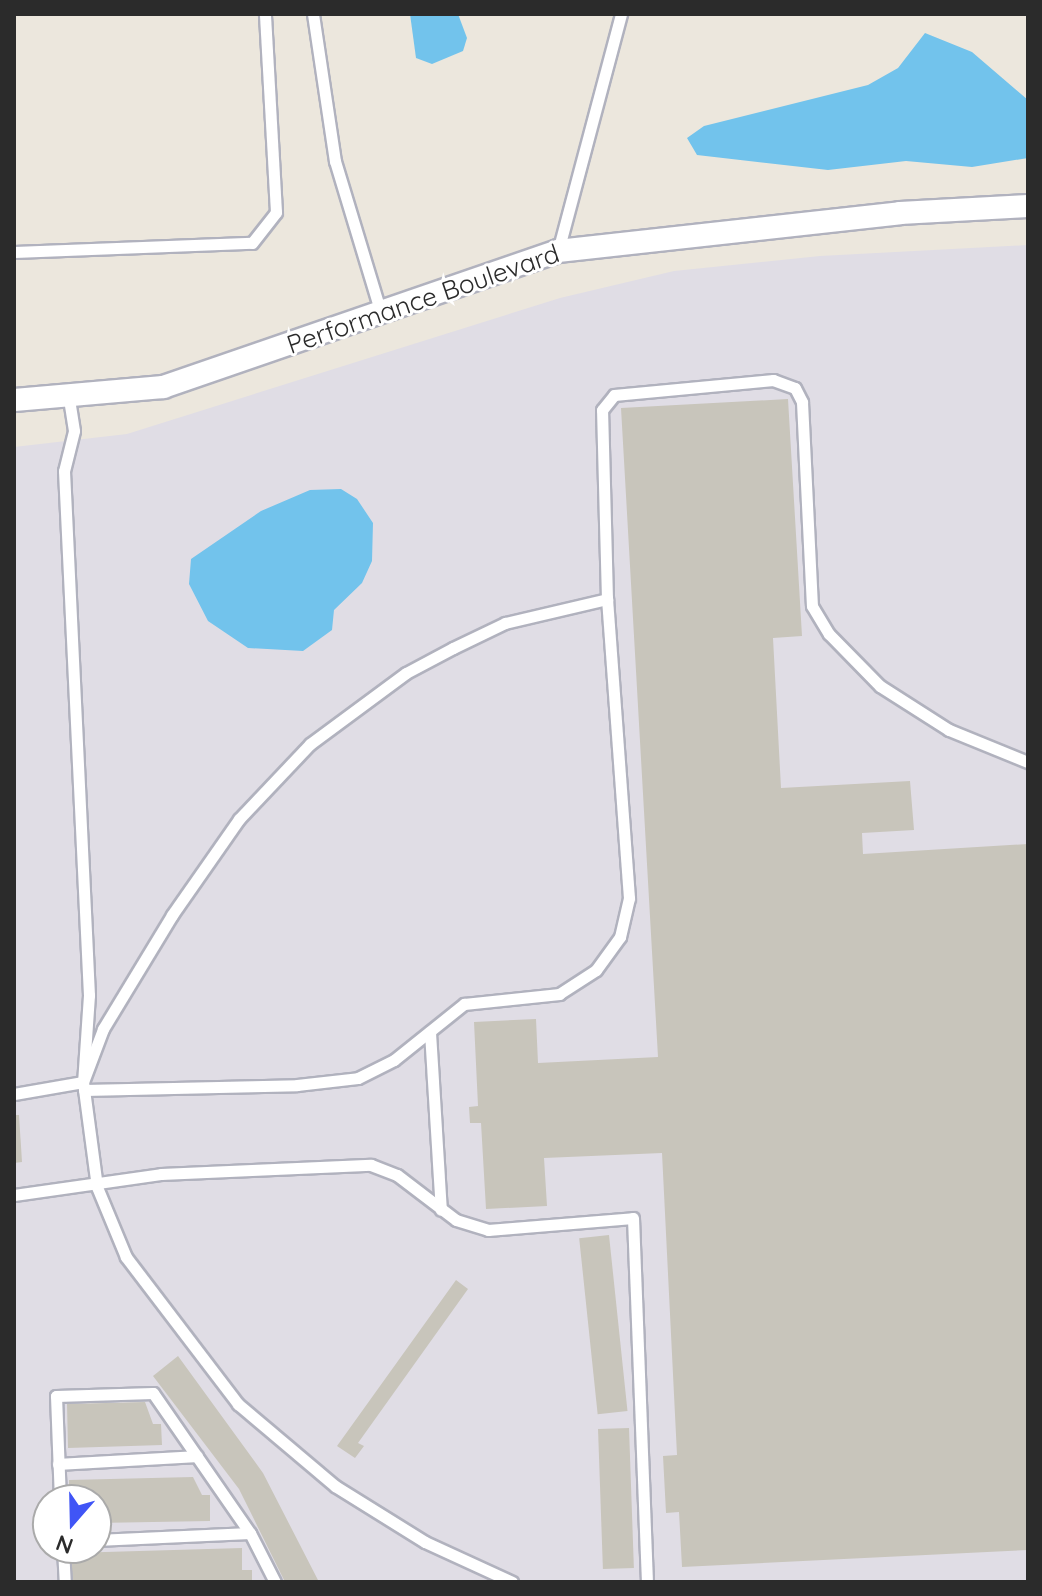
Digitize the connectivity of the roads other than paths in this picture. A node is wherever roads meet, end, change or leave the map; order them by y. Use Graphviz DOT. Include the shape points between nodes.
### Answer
graph roads {
  1 [pos="265,14"];
  2 [pos="313,14"];
  3 [pos="621,14"];
  4 [pos="1028,206"];
  5 [pos="558,251"];
  6 [pos="14,252"];
  7 [pos="381,313"];
  8 [pos="69,399"];
  9 [pos="14,400"];
  10 [pos="607,599"];
  11 [pos="1028,762"];
  12 [pos="430,1032"];
  13 [pos="83,1086"];
  14 [pos="14,1094"];
  15 [pos="97,1187"];
  16 [pos="14,1195"];
  17 [pos="441,1210"];
  18 [pos="197,1456"];
  19 [pos="58,1464"];
  20 [pos="59,1484"];
  21 [pos="250,1533"];
  22 [pos="112,1539"];
  23 [pos="275,1582"];
  24 [pos="512,1582"];
  25 [pos="647,1582"];
  1 -- 6 [label="lane" via="276,212 252,243"];
  2 -- 7 [label="lane" via="335,161"];
  3 -- 5 [label="lane"];
  4 -- 5 [label="street, Performance Boulevard" via="900,213"];
  5 -- 7 [label="street, Performance Boulevard"];
  7 -- 8 [label="street, Performance Boulevard" via="163,387"];
  8 -- 9 [label="street, Performance Boulevard"];
  8 -- 13 [label="lane" via="74,431 64,471 89,995"];
  10 -- 11 [label="lane" via="605,403 614,395 638,391 787,382 802,402 812,606 829,634 892,693 949,730"];
  10 -- 12 [label="lane" via="629,898 620,937 596,970 559,994 464,1004"];
  10 -- 13 [label="lane" via="505,623 453,648 406,673 310,744 239,819 172,915 103,1029"];
  12 -- 13 [label="lane" via="358,1078 297,1085"];
  12 -- 17 [label="lane"];
  13 -- 14 [label="lane"];
  13 -- 15 [label="lane"];
  15 -- 16 [label="lane"];
  15 -- 17 [label="lane" via="161,1174 371,1165 397,1175"];
  15 -- 24 [label="lane" via="126,1257 238,1404 335,1486 425,1542"];
  17 -- 25 [label="lane" via="488,1230 633,1218"];
  18 -- 19 [label="lane"];
  18 -- 19 [label="lane" via="153,1393 58,1394"];
  18 -- 21 [label="lane"];
  19 -- 20 [label="lane"];
  21 -- 22 [label="lane"];
  21 -- 23 [label="lane"];
}
